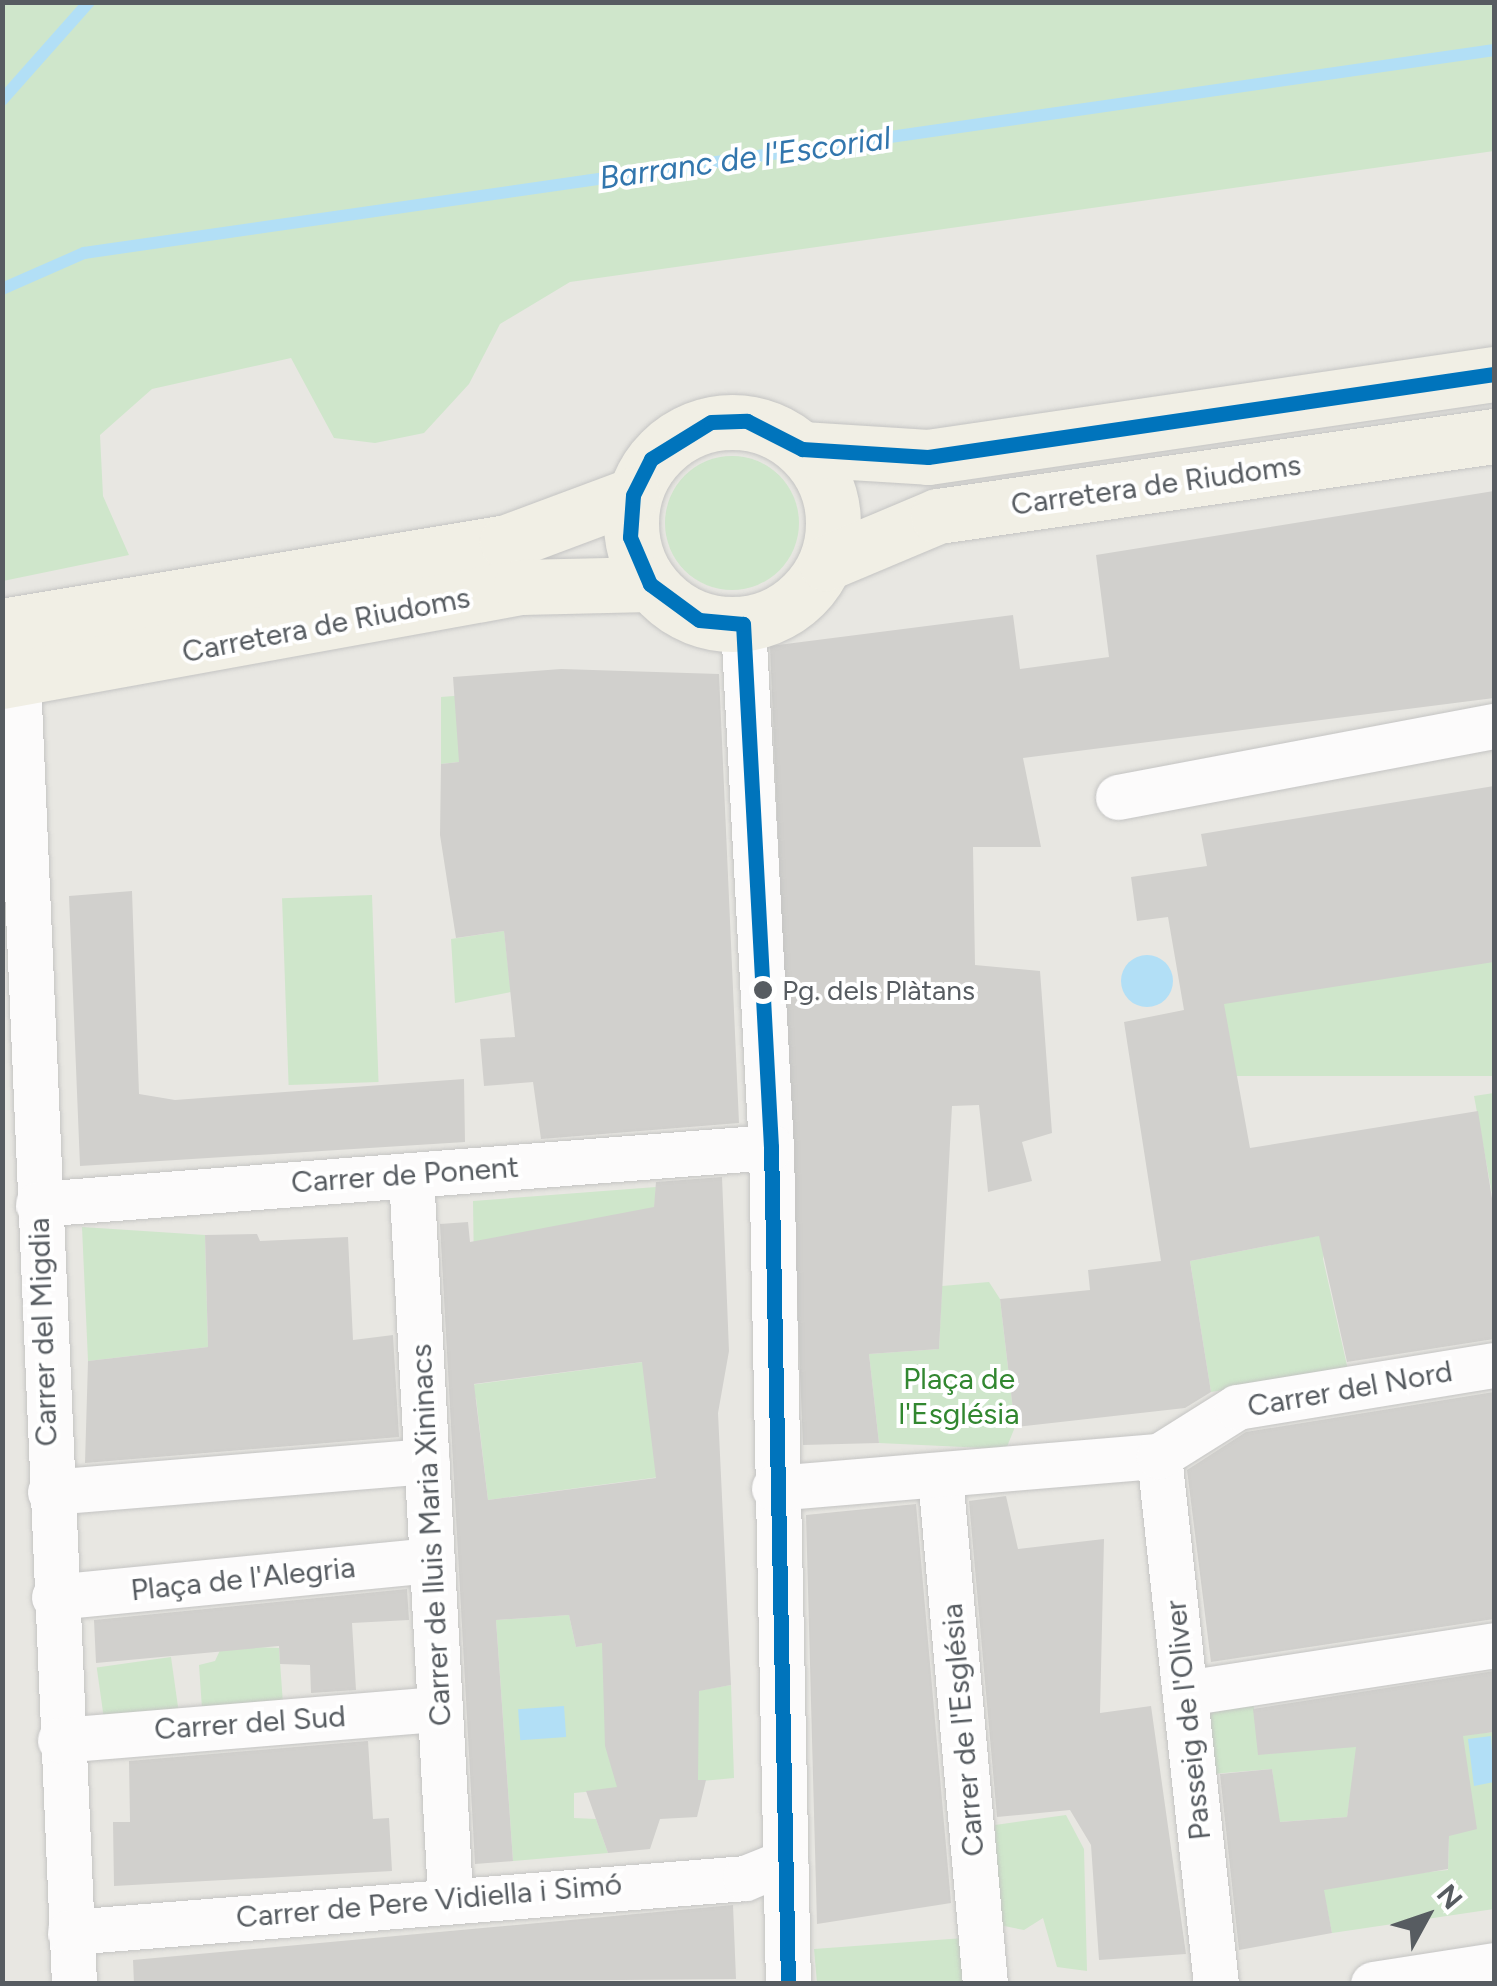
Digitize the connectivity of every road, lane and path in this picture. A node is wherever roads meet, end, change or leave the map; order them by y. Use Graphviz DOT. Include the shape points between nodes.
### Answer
graph roads {
  1 [pos="1494,374"];
  2 [pos="1494,436"];
  3 [pos="802,449"];
  4 [pos="633,495"];
  5 [pos="826,564"];
  6 [pos="650,584"];
  7 [pos="744,624"];
  8 [pos="2,626"];
  9 [pos="10,680"];
  10 [pos="1494,726"];
  11 [pos="1118,797"];
  12 [pos="771,1147"];
  13 [pos="411,1175"];
  14 [pos="38,1204"];
  15 [pos="1494,1366"];
  16 [pos="1159,1456"];
  17 [pos="427,1461"];
  18 [pos="940,1476"];
  19 [pos="774,1488"];
  20 [pos="50,1492"];
  21 [pos="432,1560"];
  22 [pos="54,1598"];
  23 [pos="1494,1644"];
  24 [pos="1185,1693"];
  25 [pos="440,1709"];
  26 [pos="60,1740"];
  27 [pos="786,1862"];
  28 [pos="450,1896"];
  29 [pos="70,1932"];
  30 [pos="1494,1965"];
  31 [pos="74,1984"];
  32 [pos="788,1984"];
  33 [pos="985,1984"];
  34 [pos="1216,1984"];
  35 [pos="1373,1984"];
  1 -- 3 [label="main road, Carretera de Riudoms" via="928,456"];
  2 -- 5 [label="main road, Carretera de Riudoms" via="938,516"];
  3 -- 4 [label="main road" via="747,422 712,422 651,459"];
  3 -- 5 [label="main road" via="830,493"];
  4 -- 6 [label="main road" via="630,537"];
  4 -- 8 [label="main road, Carretera de Riudoms" via="508,542"];
  5 -- 7 [label="main road" via="806,594"];
  6 -- 7 [label="main road" via="699,620"];
  6 -- 9 [label="main road, Carretera de Riudoms" via="522,587"];
  7 -- 12 [label="street"];
  9 -- 14 [label="street, Carrer del Migdia"];
  10 -- 11 [label="street"];
  12 -- 13 [label="street, Carrer de Ponent"];
  12 -- 19 [label="street"];
  13 -- 14 [label="street, Carrer de Ponent"];
  13 -- 17 [label="street, Carrer de lluis Maria Xininacs"];
  14 -- 20 [label="street, Carrer del Migdia"];
  15 -- 16 [label="street, Carrer del Nord" via="1237,1407"];
  16 -- 18 [label="street"];
  16 -- 24 [label="street, Passeig de l'Oliver"];
  17 -- 20 [label="street"];
  17 -- 21 [label="street, Carrer de lluis Maria Xininacs"];
  18 -- 19 [label="street"];
  18 -- 33 [label="street, Carrer de l'Església"];
  19 -- 27 [label="street"];
  20 -- 22 [label="street, Carrer del Migdia"];
  21 -- 22 [label="street, Plaça de l'Alegria"];
  21 -- 25 [label="street, Carrer de lluis Maria Xininacs"];
  22 -- 26 [label="street, Carrer del Migdia"];
  23 -- 24 [label="street"];
  24 -- 34 [label="street, Passeig de l'Oliver"];
  25 -- 26 [label="street, Carrer del Sud"];
  25 -- 28 [label="street, Carrer de lluis Maria Xininacs"];
  26 -- 29 [label="street, Carrer del Migdia"];
  27 -- 28 [label="street, Carrer de Pere Vidiella i Simó" via="745,1878"];
  27 -- 32 [label="street"];
  28 -- 29 [label="street, Carrer de Pere Vidiella i Simó"];
  29 -- 31 [label="street, Carrer del Migdia"];
  30 -- 35 [label="street"];
}
